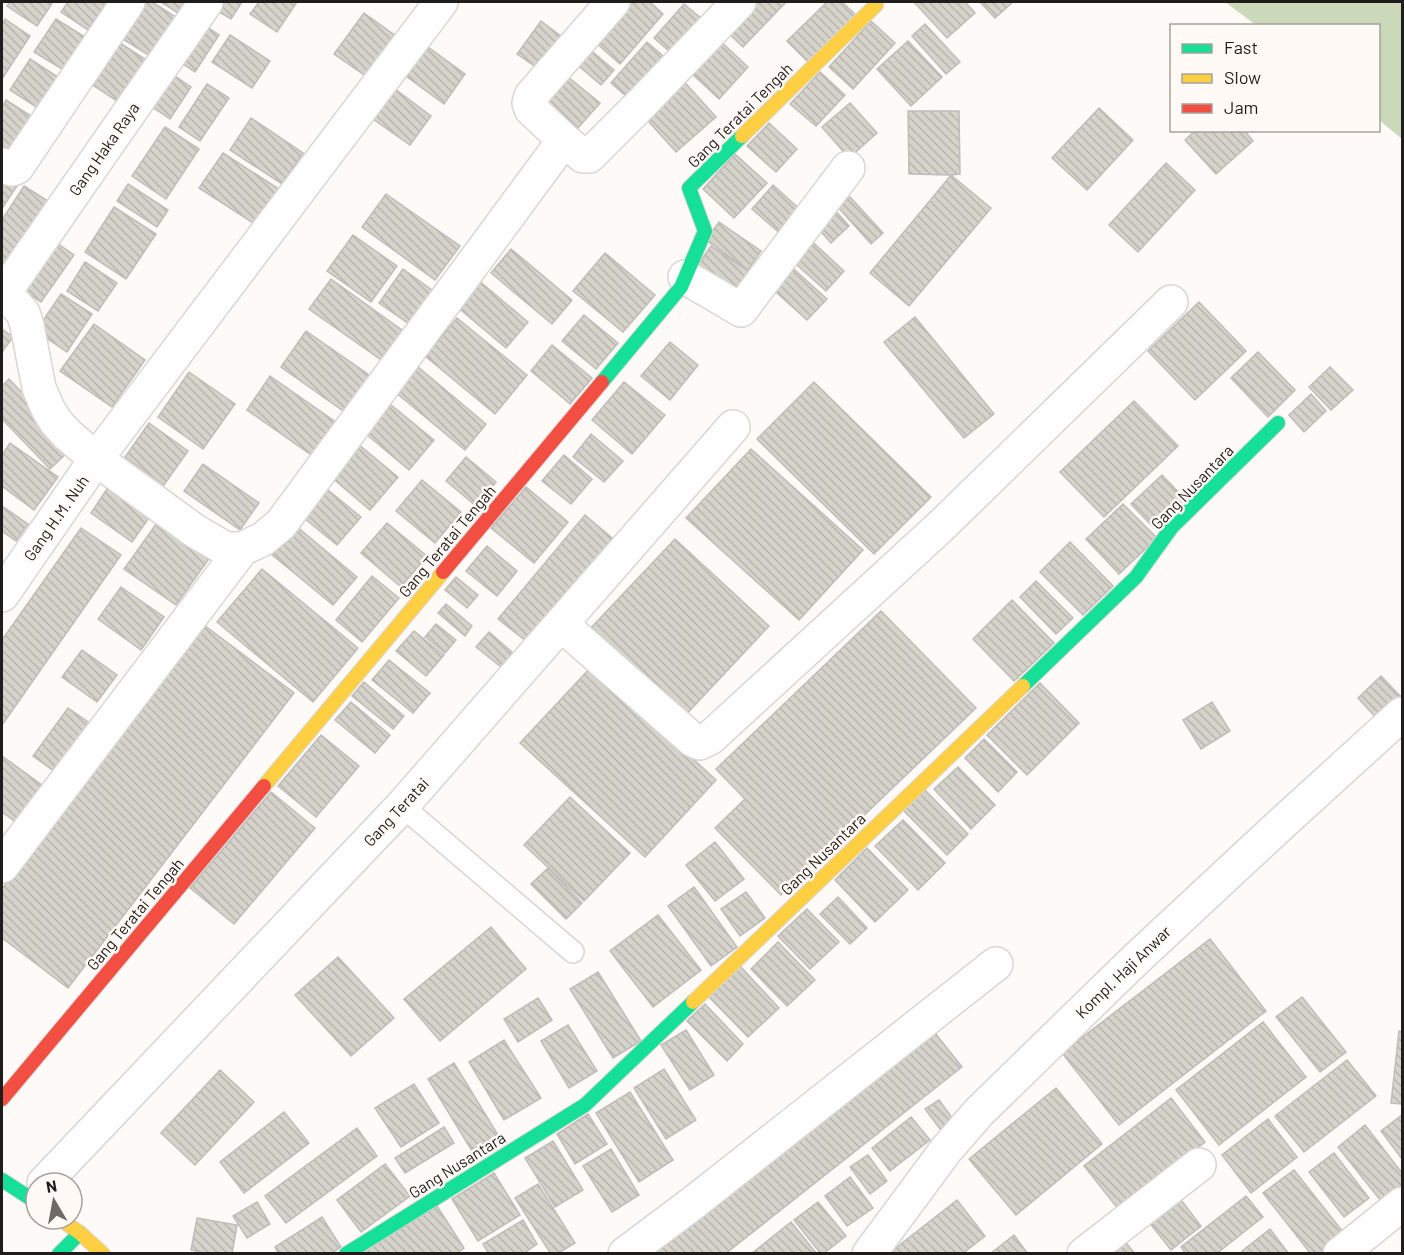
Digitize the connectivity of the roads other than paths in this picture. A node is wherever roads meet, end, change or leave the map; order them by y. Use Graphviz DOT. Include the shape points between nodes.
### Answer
graph roads {
  1 [pos="128,2"];
  2 [pos="206,2"];
  3 [pos="441,2"];
  4 [pos="613,2"];
  5 [pos="739,2"];
  6 [pos="876,4"];
  7 [pos="564,140"];
  8 [pos="2,165"];
  9 [pos="848,168"];
  10 [pos="685,277"];
  11 [pos="2,295"];
  12 [pos="1171,302"];
  13 [pos="1278,423"];
  14 [pos="733,427"];
  15 [pos="93,465"];
  16 [pos="242,549"];
  17 [pos="2,595"];
  18 [pos="562,625"];
  19 [pos="1402,714"];
  20 [pos="402,807"];
  21 [pos="2,866"];
  22 [pos="573,952"];
  23 [pos="996,964"];
  24 [pos="2,1099"];
  25 [pos="1199,1165"];
  26 [pos="59,1171"];
  27 [pos="2,1180"];
  28 [pos="24,1189"];
  29 [pos="1402,1204"];
  30 [pos="77,1231"];
  31 [pos="80,1233"];
  32 [pos="58,1254"];
  33 [pos="103,1254"];
  34 [pos="346,1254"];
  35 [pos="625,1254"];
  36 [pos="868,1254"];
  37 [pos="1084,1254"];
  38 [pos="1340,1254"];
  1 -- 8 [label="street" via="17,167 10,170"];
  2 -- 11 [label="street, Gang Haka Raya"];
  3 -- 15 [label="street, Gang H.M. Nuh"];
  4 -- 7 [label="street" via="531,96 531,110"];
  5 -- 7 [label="street" via="588,156"];
  6 -- 10 [label="street, Gang Teratai Tengah" via="689,188 705,231"];
  7 -- 16 [label="street" via="281,524 264,539"];
  9 -- 10 [label="street" via="741,310"];
  10 -- 24 [label="street, Gang Teratai Tengah" via="681,287"];
  11 -- 15 [label="street" via="23,313 39,388 48,409"];
  12 -- 18 [label="street" via="940,527 710,738 700,743 693,740"];
  13 -- 34 [label="street, Gang Nusantara" via="1172,527 1136,577 585,1105"];
  14 -- 18 [label="street, Gang Teratai"];
  15 -- 16 [label="street" via="226,549"];
  15 -- 17 [label="street, Gang H.M. Nuh"];
  16 -- 21 [label="street"];
  18 -- 20 [label="street, Gang Teratai"];
  19 -- 36 [label="street, Kompl. Haji Anwar" via="1134,961 979,1112"];
  20 -- 22 [label="lane"];
  20 -- 26 [label="street, Gang Teratai"];
  23 -- 35 [label="street"];
  25 -- 37 [label="street"];
  27 -- 28 [label="street"];
  29 -- 38 [label="street"];
  30 -- 31 [label="street"];
  31 -- 32 [label="street"];
  31 -- 33 [label="street"];
}
